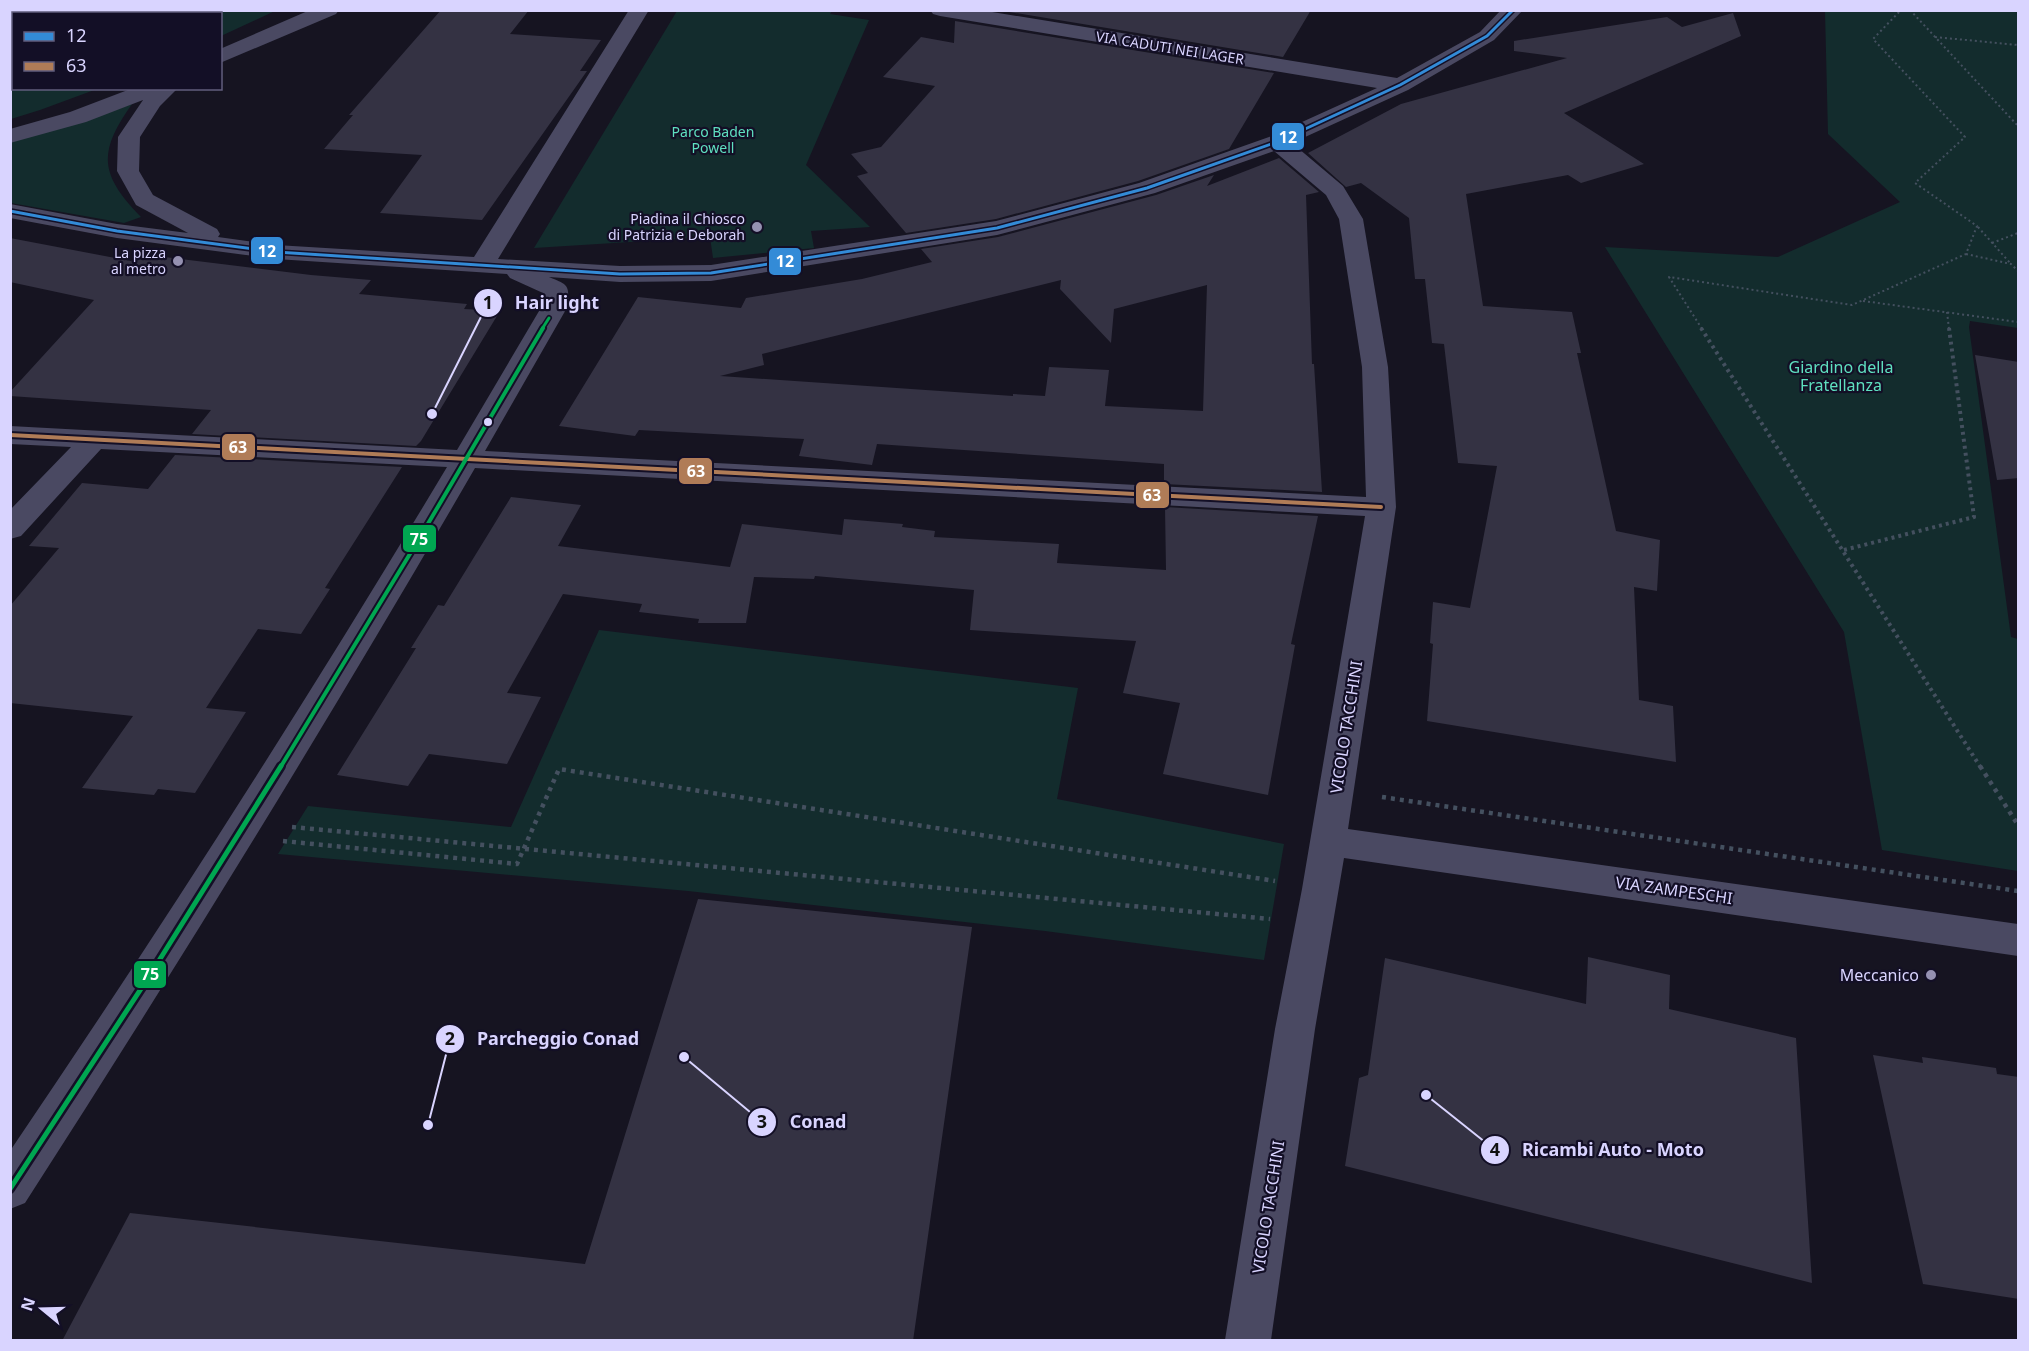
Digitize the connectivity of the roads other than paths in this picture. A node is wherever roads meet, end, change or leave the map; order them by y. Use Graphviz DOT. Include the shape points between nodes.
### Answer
graph roads {
  1 [pos="314,10"];
  2 [pos="329,10"];
  3 [pos="639,10"];
  4 [pos="940,10"];
  5 [pos="1513,10"];
  6 [pos="277,30"];
  7 [pos="222,56"];
  8 [pos="1400,86"];
  9 [pos="149,90"];
  10 [pos="166,90"];
  11 [pos="10,136"];
  12 [pos="1276,142"];
  13 [pos="10,211"];
  14 [pos="237,247"];
  15 [pos="490,266"];
  16 [pos="10,435"];
  17 [pos="94,439"];
  18 [pos="468,458"];
  19 [pos="1381,507"];
  20 [pos="10,529"];
  21 [pos="1329,841"];
  22 [pos="2019,940"];
  23 [pos="10,1190"];
  24 [pos="1248,1341"];
  1 -- 6 [label="street"];
  2 -- 6 [label="street"];
  3 -- 15 [label="street"];
  4 -- 8 [label="street, VIA CADUTI NEI LAGER"];
  5 -- 8 [label="street" via="1487,36"];
  6 -- 7 [label="street"];
  8 -- 12 [label="street"];
  9 -- 11 [label="street" via="78,117"];
  10 -- 14 [label="street" via="152,102 129,137 128,171 144,200"];
  12 -- 15 [label="street" via="1147,188 997,228 711,273 620,274"];
  12 -- 19 [label="street, VICOLO TACCHINI" via="1335,190 1351,219 1376,368"];
  13 -- 14 [label="street"];
  14 -- 15 [label="street"];
  15 -- 18 [label="street" via="556,289 555,306"];
  16 -- 17 [label="street"];
  17 -- 18 [label="street"];
  17 -- 20 [label="street"];
  18 -- 19 [label="street"];
  18 -- 23 [label="street" via="247,822"];
  19 -- 21 [label="street, VICOLO TACCHINI"];
  21 -- 22 [label="street, VIA ZAMPESCHI"];
  21 -- 24 [label="street, VICOLO TACCHINI" via="1295,1029"];
}
